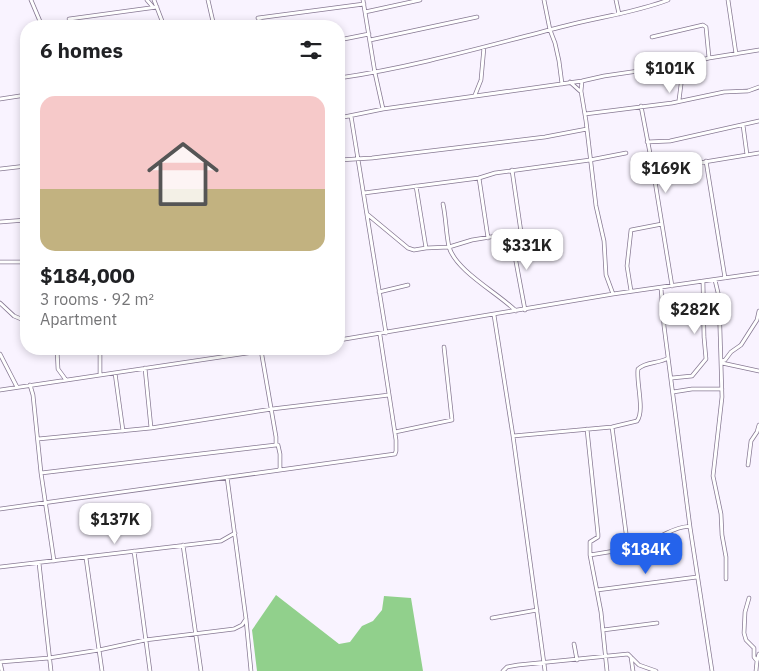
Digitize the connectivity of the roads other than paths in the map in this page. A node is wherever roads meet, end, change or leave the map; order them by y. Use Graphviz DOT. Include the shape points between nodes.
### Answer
graph roads {
  1 [pos="31,0"];
  2 [pos="147,0"];
  3 [pos="154,0"];
  4 [pos="208,0"];
  5 [pos="420,0"];
  6 [pos="544,0"];
  7 [pos="616,0"];
  8 [pos="668,0"];
  9 [pos="728,0"];
  10 [pos="364,2"];
  11 [pos="155,7"];
  12 [pos="365,12"];
  13 [pos="619,14"];
  14 [pos="477,17"];
  15 [pos="69,19"];
  16 [pos="39,20"];
  17 [pos="161,20"];
  18 [pos="213,20"];
  19 [pos="260,20"];
  20 [pos="550,30"];
  21 [pos="369,34"];
  22 [pos="652,37"];
  23 [pos="345,39"];
  24 [pos="370,40"];
  25 [pos="484,47"];
  26 [pos="759,50"];
  27 [pos="736,54"];
  28 [pos="709,58"];
  29 [pos="686,64"];
  30 [pos="375,73"];
  31 [pos="345,77"];
  32 [pos="582,81"];
  33 [pos="570,82"];
  34 [pos="562,84"];
  35 [pos="759,87"];
  36 [pos="581,91"];
  37 [pos="20,96"];
  38 [pos="475,96"];
  39 [pos="0,99"];
  40 [pos="679,100"];
  41 [pos="641,106"];
  42 [pos="383,109"];
  43 [pos="585,114"];
  44 [pos="350,116"];
  45 [pos="345,117"];
  46 [pos="759,121"];
  47 [pos="743,125"];
  48 [pos="587,129"];
  49 [pos="647,142"];
  50 [pos="626,153"];
  51 [pos="759,153"];
  52 [pos="747,155"];
  53 [pos="356,158"];
  54 [pos="345,159"];
  55 [pos="590,160"];
  56 [pos="706,161"];
  57 [pos="680,166"];
  58 [pos="20,167"];
  59 [pos="0,170"];
  60 [pos="512,170"];
  61 [pos="479,178"];
  62 [pos="416,186"];
  63 [pos="364,193"];
  64 [pos="443,204"];
  65 [pos="367,214"];
  66 [pos="20,220"];
  67 [pos="0,222"];
  68 [pos="662,224"];
  69 [pos="511,235"];
  70 [pos="488,238"];
  71 [pos="449,246"];
  72 [pos="426,248"];
  73 [pos="0,262"];
  74 [pos="20,262"];
  75 [pos="759,273"];
  76 [pos="725,278"];
  77 [pos="715,280"];
  78 [pos="703,282"];
  79 [pos="408,286"];
  80 [pos="672,286"];
  81 [pos="661,288"];
  82 [pos="379,292"];
  83 [pos="631,292"];
  84 [pos="614,294"];
  85 [pos="0,303"];
  86 [pos="525,310"];
  87 [pos="517,311"];
  88 [pos="759,311"];
  89 [pos="494,315"];
  90 [pos="20,319"];
  91 [pos="386,333"];
  92 [pos="380,335"];
  93 [pos="345,339"];
  94 [pos="444,347"];
  95 [pos="0,354"];
  96 [pos="57,355"];
  97 [pos="100,355"];
  98 [pos="218,355"];
  99 [pos="262,355"];
  100 [pos="668,358"];
  101 [pos="722,362"];
  102 [pos="145,368"];
  103 [pos="759,371"];
  104 [pos="115,373"];
  105 [pos="100,375"];
  106 [pos="672,378"];
  107 [pos="66,380"];
  108 [pos="30,386"];
  109 [pos="18,387"];
  110 [pos="722,389"];
  111 [pos="0,390"];
  112 [pos="674,392"];
  113 [pos="389,395"];
  114 [pos="272,409"];
  115 [pos="759,425"];
  116 [pos="612,427"];
  117 [pos="151,428"];
  118 [pos="587,429"];
  119 [pos="123,431"];
  120 [pos="395,432"];
  121 [pos="514,436"];
  122 [pos="38,439"];
  123 [pos="276,445"];
  124 [pos="748,465"];
  125 [pos="280,470"];
  126 [pos="41,473"];
  127 [pos="227,477"];
  128 [pos="45,503"];
  129 [pos="0,509"];
  130 [pos="690,526"];
  131 [pos="235,533"];
  132 [pos="183,545"];
  133 [pos="628,548"];
  134 [pos="134,552"];
  135 [pos="590,555"];
  136 [pos="86,558"];
  137 [pos="54,561"];
  138 [pos="39,563"];
  139 [pos="0,567"];
  140 [pos="697,577"];
  141 [pos="726,579"];
  142 [pos="597,590"];
  143 [pos="749,598"];
  144 [pos="537,610"];
  145 [pos="492,618"];
  146 [pos="246,619"];
  147 [pos="657,623"];
  148 [pos="603,630"];
  149 [pos="196,634"];
  150 [pos="145,640"];
  151 [pos="574,644"];
  152 [pos="99,650"];
  153 [pos="759,654"];
  154 [pos="606,656"];
  155 [pos="631,657"];
  156 [pos="48,658"];
  157 [pos="577,660"];
  158 [pos="0,661"];
  159 [pos="757,661"];
  160 [pos="544,664"];
  161 [pos="2,671"];
  162 [pos="51,671"];
  163 [pos="102,671"];
  164 [pos="150,671"];
  165 [pos="201,671"];
  166 [pos="251,671"];
  167 [pos="504,671"];
  168 [pos="545,671"];
  169 [pos="607,671"];
  170 [pos="633,671"];
  171 [pos="656,671"];
  172 [pos="712,671"];
  173 [pos="756,671"];
  1 -- 16 [label="street"];
  2 -- 11 [label="street"];
  3 -- 11 [label="street"];
  4 -- 18 [label="street"];
  5 -- 12 [label="street"];
  6 -- 20 [label="street"];
  7 -- 13 [label="street"];
  8 -- 13 [label="street"];
  9 -- 27 [label="street"];
  10 -- 12 [label="street"];
  10 -- 19 [label="street" via="258,18"];
  11 -- 15 [label="street"];
  11 -- 17 [label="street"];
  12 -- 21 [label="street"];
  13 -- 20 [label="street"];
  14 -- 24 [label="street"];
  20 -- 25 [label="street"];
  20 -- 34 [label="street"];
  21 -- 23 [label="street"];
  21 -- 24 [label="street"];
  22 -- 28 [label="street" via="703,25 706,27"];
  24 -- 30 [label="street"];
  25 -- 30 [label="street"];
  25 -- 38 [label="street" via="481,80"];
  26 -- 27 [label="street"];
  27 -- 28 [label="street"];
  28 -- 29 [label="street"];
  29 -- 32 [label="street"];
  29 -- 40 [label="street"];
  30 -- 31 [label="street"];
  30 -- 42 [label="street"];
  32 -- 33 [label="street"];
  32 -- 36 [label="street"];
  33 -- 34 [label="street"];
  33 -- 36 [label="street"];
  34 -- 38 [label="street"];
  35 -- 40 [label="street"];
  36 -- 43 [label="street"];
  37 -- 39 [label="street"];
  38 -- 42 [label="street"];
  40 -- 41 [label="street"];
  41 -- 43 [label="street"];
  41 -- 49 [label="street"];
  42 -- 44 [label="street"];
  43 -- 48 [label="street"];
  44 -- 45 [label="street"];
  44 -- 53 [label="street"];
  46 -- 47 [label="street"];
  47 -- 49 [label="street" via="670,141"];
  47 -- 52 [label="street"];
  48 -- 53 [label="street" via="545,137"];
  48 -- 55 [label="street"];
  49 -- 68 [label="street"];
  50 -- 55 [label="street"];
  51 -- 52 [label="street"];
  52 -- 56 [label="street"];
  53 -- 54 [label="street"];
  53 -- 63 [label="street"];
  55 -- 60 [label="street"];
  55 -- 84 [label="street" via="604,241 606,275"];
  56 -- 57 [label="street"];
  56 -- 76 [label="street"];
  58 -- 59 [label="street"];
  60 -- 61 [label="street"];
  60 -- 69 [label="street" via="522,230"];
  61 -- 62 [label="street"];
  61 -- 70 [label="street"];
  62 -- 63 [label="street"];
  62 -- 72 [label="street"];
  63 -- 65 [label="street"];
  64 -- 71 [label="street"];
  65 -- 72 [label="street" via="408,248"];
  65 -- 82 [label="street"];
  66 -- 67 [label="street"];
  68 -- 80 [label="street"];
  68 -- 83 [label="street" via="631,230 627,266"];
  69 -- 70 [label="street"];
  69 -- 86 [label="street"];
  70 -- 71 [label="street"];
  71 -- 72 [label="street"];
  71 -- 87 [label="street" via="455,259 468,273"];
  73 -- 74 [label="street"];
  75 -- 76 [label="street"];
  76 -- 77 [label="street"];
  77 -- 78 [label="street"];
  77 -- 101 [label="street"];
  78 -- 80 [label="street"];
  78 -- 106 [label="street" via="706,359 694,375"];
  79 -- 82 [label="street"];
  80 -- 81 [label="street"];
  81 -- 83 [label="street"];
  81 -- 100 [label="street"];
  82 -- 91 [label="street"];
  83 -- 84 [label="street"];
  84 -- 86 [label="street"];
  85 -- 90 [label="street"];
  86 -- 87 [label="street"];
  87 -- 89 [label="street"];
  88 -- 101 [label="street" via="741,345"];
  89 -- 91 [label="street"];
  89 -- 121 [label="street"];
  91 -- 92 [label="street"];
  92 -- 93 [label="street"];
  92 -- 113 [label="street"];
  94 -- 120 [label="street" via="453,418"];
  95 -- 109 [label="street"];
  96 -- 107 [label="street" via="58,369"];
  97 -- 105 [label="street"];
  98 -- 102 [label="street"];
  99 -- 114 [label="street"];
  100 -- 106 [label="street"];
  100 -- 116 [label="street" via="639,367 640,419"];
  101 -- 103 [label="street"];
  101 -- 110 [label="street"];
  102 -- 104 [label="street"];
  102 -- 117 [label="street"];
  104 -- 105 [label="street"];
  104 -- 119 [label="street"];
  105 -- 107 [label="street"];
  106 -- 112 [label="street"];
  107 -- 108 [label="street"];
  108 -- 109 [label="street"];
  108 -- 122 [label="street"];
  109 -- 111 [label="street"];
  110 -- 112 [label="street"];
  110 -- 141 [label="street" via="713,476 721,514"];
  112 -- 130 [label="street"];
  113 -- 114 [label="street"];
  113 -- 120 [label="street"];
  114 -- 117 [label="street"];
  114 -- 123 [label="street"];
  115 -- 124 [label="street" via="751,441"];
  116 -- 118 [label="street"];
  116 -- 133 [label="street"];
  117 -- 119 [label="street"];
  118 -- 121 [label="street"];
  118 -- 135 [label="street" via="598,534 590,542"];
  119 -- 122 [label="street"];
  120 -- 125 [label="street" via="394,454"];
  121 -- 144 [label="street"];
  122 -- 126 [label="street"];
  123 -- 125 [label="street" via="280,450"];
  123 -- 126 [label="street"];
  125 -- 127 [label="street"];
  126 -- 128 [label="street"];
  127 -- 128 [label="street"];
  127 -- 131 [label="street"];
  128 -- 129 [label="street"];
  128 -- 137 [label="street"];
  130 -- 133 [label="street" via="682,526 645,546"];
  130 -- 140 [label="street"];
  131 -- 132 [label="street" via="220,541"];
  131 -- 146 [label="street"];
  132 -- 134 [label="street"];
  132 -- 149 [label="street"];
  133 -- 135 [label="street"];
  134 -- 136 [label="street"];
  134 -- 150 [label="street"];
  135 -- 142 [label="street"];
  136 -- 137 [label="street"];
  136 -- 152 [label="street"];
  137 -- 138 [label="street"];
  138 -- 139 [label="street"];
  138 -- 156 [label="street"];
  140 -- 142 [label="street"];
  140 -- 172 [label="street"];
  142 -- 148 [label="street"];
  143 -- 159 [label="street" via="744,633 754,648"];
  144 -- 145 [label="street"];
  144 -- 160 [label="street"];
  146 -- 149 [label="street" via="238,628"];
  146 -- 166 [label="street"];
  147 -- 148 [label="street"];
  148 -- 154 [label="street"];
  149 -- 150 [label="street"];
  149 -- 165 [label="street"];
  150 -- 152 [label="street"];
  150 -- 164 [label="street"];
  151 -- 157 [label="street"];
  152 -- 156 [label="street"];
  152 -- 163 [label="street"];
  153 -- 159 [label="street"];
  154 -- 155 [label="street" via="628,654"];
  154 -- 157 [label="street"];
  154 -- 169 [label="street"];
  155 -- 170 [label="street"];
  155 -- 171 [label="street" via="639,665"];
  156 -- 158 [label="street"];
  156 -- 162 [label="street"];
  157 -- 160 [label="street"];
  158 -- 161 [label="street"];
  159 -- 173 [label="street"];
  160 -- 167 [label="street" via="507,667"];
  160 -- 168 [label="street"];
}
